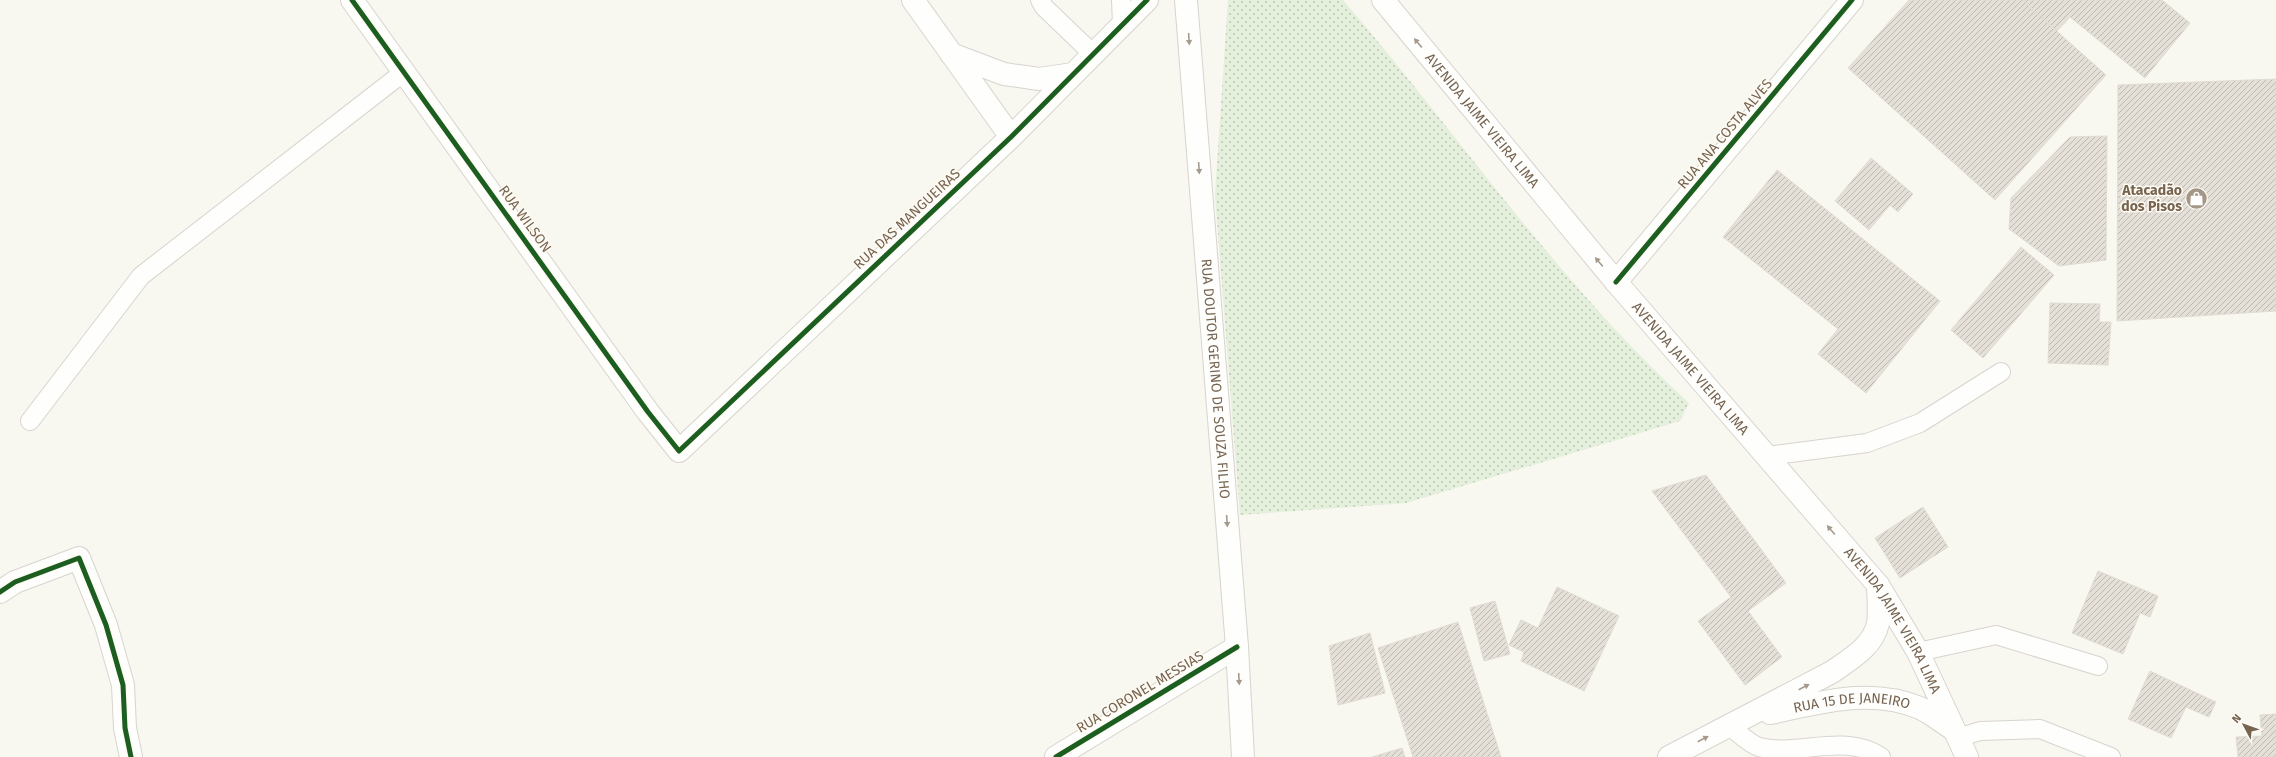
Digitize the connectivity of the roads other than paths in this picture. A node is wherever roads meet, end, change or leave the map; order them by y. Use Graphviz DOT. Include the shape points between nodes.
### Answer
graph roads {
  1 [pos="352,0"];
  2 [pos="914,0"];
  3 [pos="1040,0"];
  4 [pos="1121,0"];
  5 [pos="1147,0"];
  6 [pos="1186,0"];
  7 [pos="1383,0"];
  8 [pos="1852,0"];
  9 [pos="1122,25"];
  10 [pos="952,54"];
  11 [pos="1093,54"];
  12 [pos="404,72"];
  13 [pos="1073,74"];
  14 [pos="1011,137"];
  15 [pos="1616,282"];
  16 [pos="2001,372"];
  17 [pos="30,421"];
  18 [pos="679,451"];
  19 [pos="1767,456"];
  20 [pos="1878,585"];
  21 [pos="0,592"];
  22 [pos="1237,647"];
  23 [pos="1918,652"];
  24 [pos="2098,666"];
  25 [pos="1737,722"];
  26 [pos="1959,741"];
  27 [pos="131,757"];
  28 [pos="1056,757"];
  29 [pos="1243,757"];
  30 [pos="1669,757"];
  31 [pos="1881,757"];
  32 [pos="2111,757"];
  1 -- 12 [label="street, RUA WILSON"];
  2 -- 10 [label="street"];
  3 -- 11 [label="lane" via="1044,7"];
  4 -- 9 [label="lane"];
  5 -- 9 [label="street, RUA DAS MANGUEIRAS"];
  6 -- 22 [label="street, RUA DOUTOR GERINO DE SOUZA FILHO, one-way"];
  15 -- 7 [label="street, AVENIDA JAIME VIEIRA LIMA, one-way"];
  8 -- 15 [label="street, RUA ANA COSTA ALVES"];
  9 -- 11 [label="street, RUA DAS MANGUEIRAS"];
  10 -- 13 [label="street" via="1004,74 1039,79"];
  10 -- 14 [label="street"];
  11 -- 13 [label="street, RUA DAS MANGUEIRAS"];
  12 -- 17 [label="lane" via="141,276"];
  12 -- 18 [label="street, RUA WILSON" via="648,412"];
  13 -- 14 [label="street, RUA DAS MANGUEIRAS"];
  14 -- 18 [label="street, RUA DAS MANGUEIRAS"];
  15 -- 19 [label="street, AVENIDA JAIME VIEIRA LIMA"];
  16 -- 19 [label="lane" via="1920,423 1867,443"];
  20 -- 19 [label="street, AVENIDA JAIME VIEIRA LIMA, one-way"];
  20 -- 23 [label="street, AVENIDA JAIME VIEIRA LIMA"];
  25 -- 20 [label="street, RUA 15 DE JANEIRO, one-way" via="1832,672 1854,657 1871,639 1878,624"];
  21 -- 27 [label="street" via="15,582 79,558 106,625 122,685 125,728"];
  22 -- 28 [label="street, RUA CORONEL MESSIAS"];
  22 -- 29 [label="street, RUA DOUTOR GERINO DE SOUZA FILHO, one-way"];
  23 -- 24 [label="lane" via="1996,635"];
  23 -- 26 [label="street, AVENIDA JAIME VIEIRA LIMA"];
  25 -- 26 [label="street, RUA 15 DE JANEIRO" via="1844,698 1887,697 1920,708"];
  30 -- 25 [label="street, RUA 15 DE JANEIRO, one-way"];
  25 -- 31 [label="lane" via="1758,747 1780,750 1844,746 1875,753"];
  26 -- 32 [label="lane" via="1980,731 2040,729"];
}
